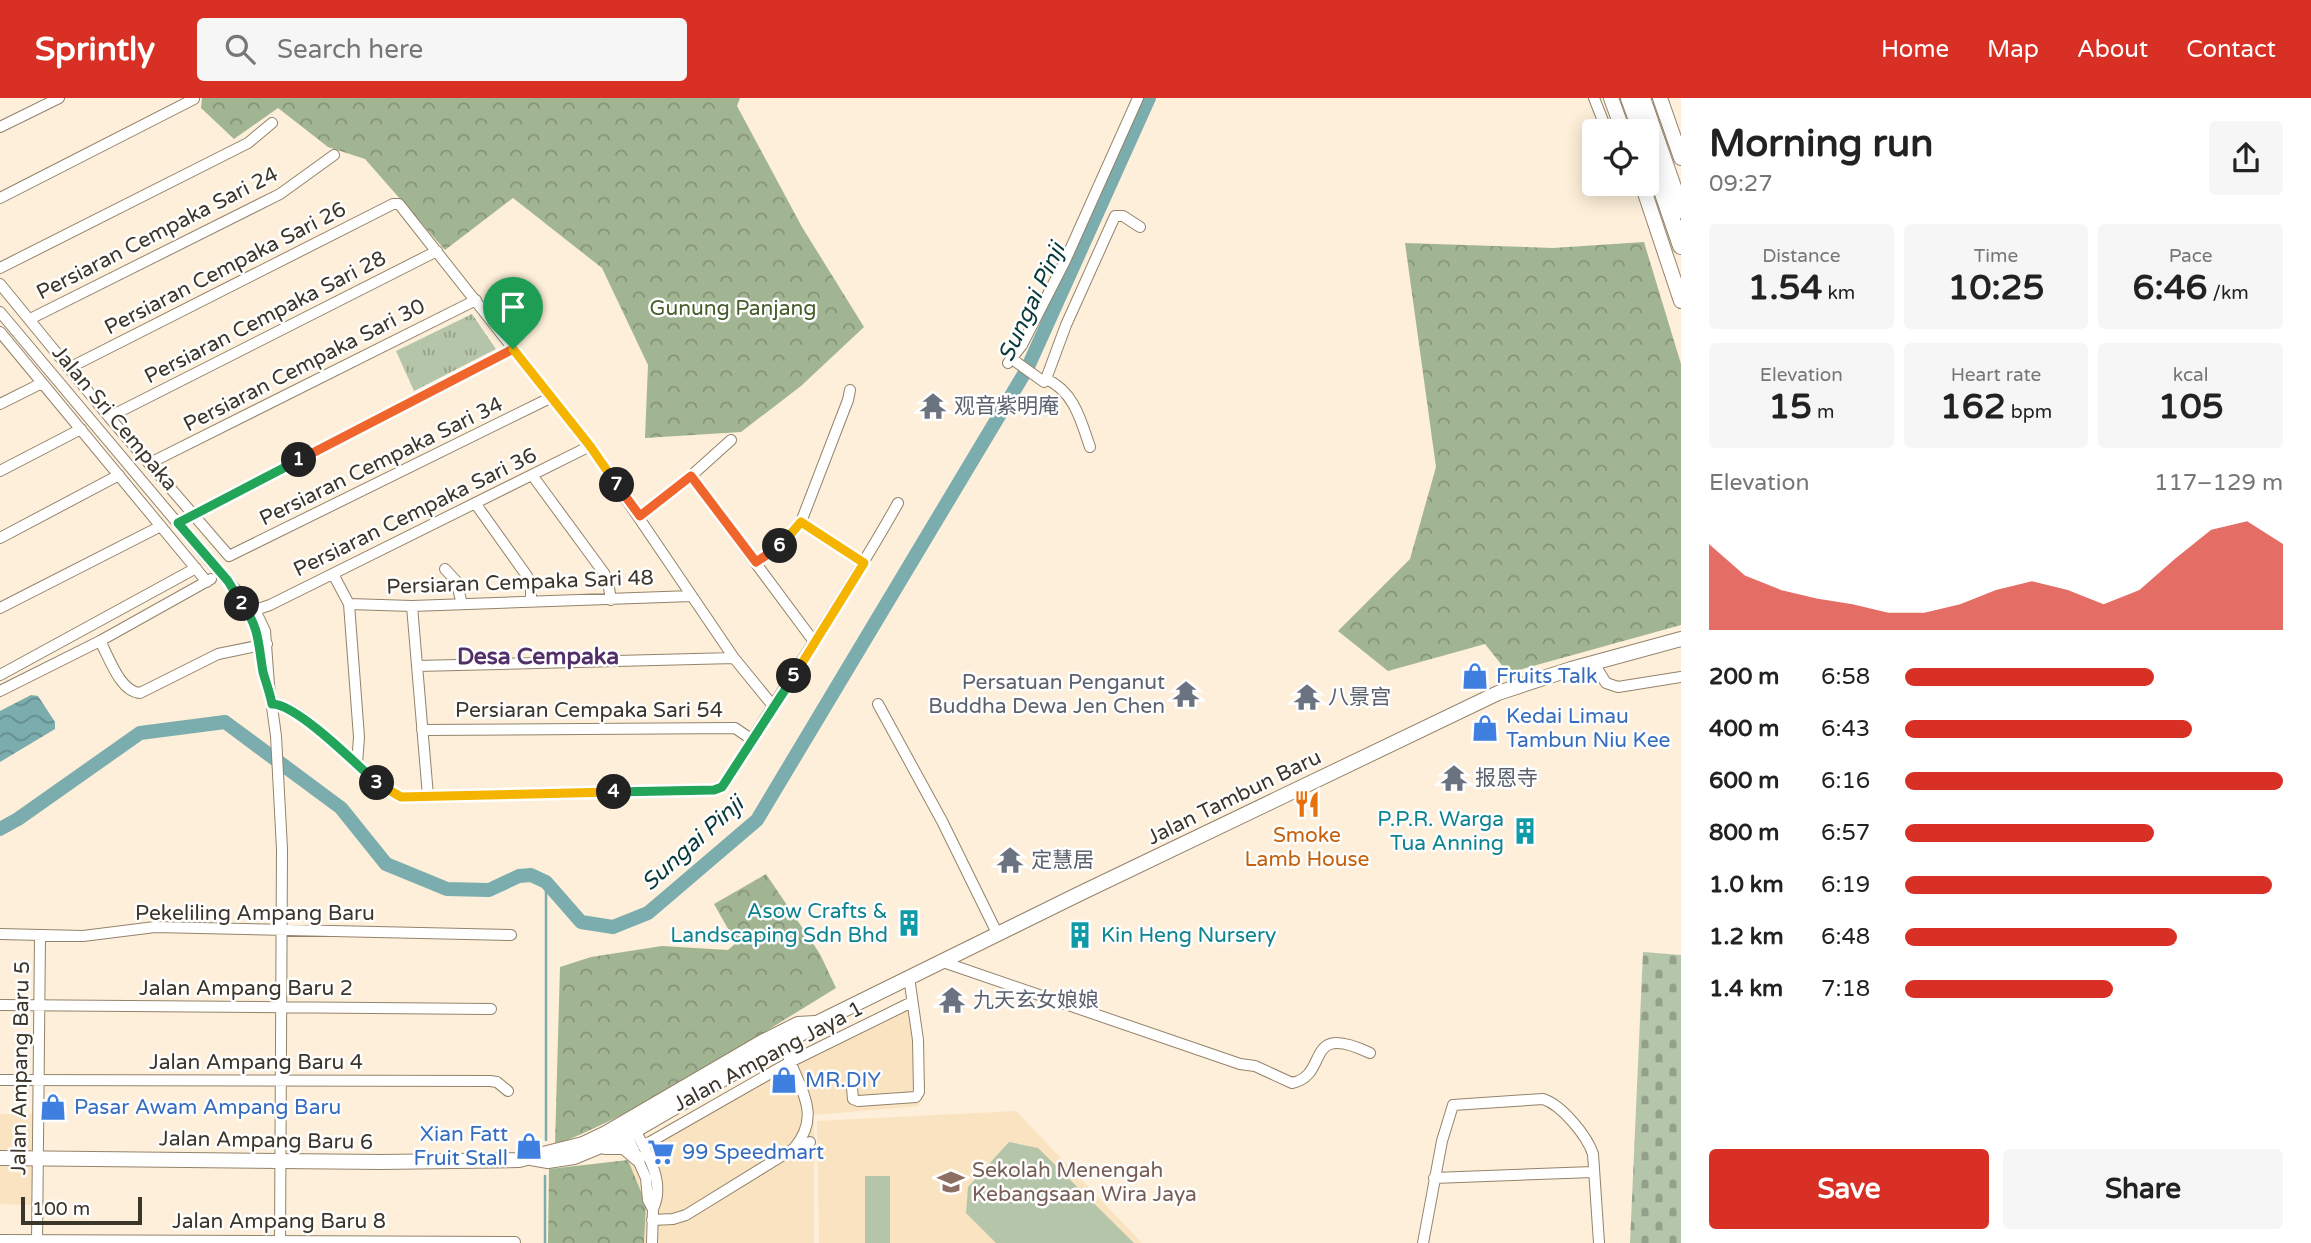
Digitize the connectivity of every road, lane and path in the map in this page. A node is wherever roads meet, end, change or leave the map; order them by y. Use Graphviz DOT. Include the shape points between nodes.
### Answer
graph roads {
  1 [pos="59,98"];
  2 [pos="1138,98"];
  3 [pos="1594,98"];
  4 [pos="1611,98"];
  5 [pos="1629,98"];
  6 [pos="1642,98"];
  7 [pos="1660,98"];
  8 [pos="194,99"];
  9 [pos="1602,119"];
  10 [pos="1619,119"];
  11 [pos="1637,119"];
  12 [pos="272,123"];
  13 [pos="0,127"];
  14 [pos="334,155"];
  15 [pos="1681,158"];
  16 [pos="1659,182"];
  17 [pos="1646,196"];
  18 [pos="0,198"];
  19 [pos="1681,210"];
  20 [pos="1140,227"];
  21 [pos="1681,246"];
  22 [pos="437,251"];
  23 [pos="0,268"];
  24 [pos="0,284"];
  25 [pos="476,300"];
  26 [pos="1681,301"];
  27 [pos="0,312"];
  28 [pos="30,319"];
  29 [pos="1,336"];
  30 [pos="513,349"];
  31 [pos="69,368"];
  32 [pos="1041,378"];
  33 [pos="42,383"];
  34 [pos="850,390"];
  35 [pos="552,397"];
  36 [pos="0,404"];
  37 [pos="109,417"];
  38 [pos="81,429"];
  39 [pos="731,440"];
  40 [pos="590,446"];
  41 [pos="1090,447"];
  42 [pos="150,463"];
  43 [pos="0,471"];
  44 [pos="119,475"];
  45 [pos="532,475"];
  46 [pos="691,476"];
  47 [pos="475,503"];
  48 [pos="898,503"];
  49 [pos="193,514"];
  50 [pos="640,516"];
  51 [pos="801,522"];
  52 [pos="178,523"];
  53 [pos="161,526"];
  54 [pos="0,538"];
  55 [pos="756,562"];
  56 [pos="864,563"];
  57 [pos="196,568"];
  58 [pos="445,569"];
  59 [pos="332,574"];
  60 [pos="224,577"];
  61 [pos="208,582"];
  62 [pos="692,596"];
  63 [pos="611,600"];
  64 [pos="531,602"];
  65 [pos="349,604"];
  66 [pos="462,604"];
  67 [pos="242,605"];
  68 [pos="412,606"];
  69 [pos="0,608"];
  70 [pos="255,610"];
  71 [pos="1681,639"];
  72 [pos="100,641"];
  73 [pos="262,643"];
  74 [pos="815,643"];
  75 [pos="734,658"];
  76 [pos="1593,662"];
  77 [pos="416,666"];
  78 [pos="0,674"];
  79 [pos="1681,677"];
  80 [pos="0,691"];
  81 [pos="272,704"];
  82 [pos="878,704"];
  83 [pos="774,707"];
  84 [pos="422,730"];
  85 [pos="751,739"];
  86 [pos="357,764"];
  87 [pos="428,796"];
  88 [pos="283,931"];
  89 [pos="0,934"];
  90 [pos="511,935"];
  91 [pos="998,935"];
  92 [pos="40,936"];
  93 [pos="943,962"];
  94 [pos="909,977"];
  95 [pos="912,1002"];
  96 [pos="0,1005"];
  97 [pos="40,1005"];
  98 [pos="282,1007"];
  99 [pos="491,1009"];
  100 [pos="817,1023"];
  101 [pos="796,1037"];
  102 [pos="1370,1053"];
  103 [pos="759,1058"];
  104 [pos="789,1060"];
  105 [pos="851,1077"];
  106 [pos="0,1080"];
  107 [pos="39,1080"];
  108 [pos="281,1081"];
  109 [pos="508,1091"];
  110 [pos="660,1103"];
  111 [pos="631,1132"];
  112 [pos="810,1142"];
  113 [pos="595,1149"];
  114 [pos="793,1149"];
  115 [pos="561,1150"];
  116 [pos="640,1152"];
  117 [pos="0,1158"];
  118 [pos="38,1158"];
  119 [pos="531,1158"];
  120 [pos="280,1161"];
  121 [pos="1593,1172"];
  122 [pos="1434,1178"];
  123 [pos="652,1214"];
  124 [pos="0,1240"];
  125 [pos="37,1241"];
  126 [pos="280,1242"];
  127 [pos="515,1242"];
  128 [pos="652,1243"];
  129 [pos="1423,1243"];
  130 [pos="1599,1243"];
  1 -- 13 [label="street"];
  2 -- 32 [label="street" via="1065,261 1013,362"];
  3 -- 9 [label="street"];
  4 -- 10 [label="main road"];
  5 -- 11 [label="highway"];
  6 -- 19 [label="highway"];
  7 -- 15 [label="main road"];
  8 -- 18 [label="street"];
  12 -- 23 [label="street" via="248,143"];
  14 -- 28 [label="street, Persiaran Cempaka Sari 24" via="281,194"];
  16 -- 21 [label="highway"];
  17 -- 26 [label="main road"];
  20 -- 32 [label="street" via="1115,216"];
  22 -- 25 [label="street"];
  22 -- 31 [label="street, Persiaran Cempaka Sari 26" via="399,204 393,205"];
  22 -- 37 [label="street, Persiaran Cempaka Sari 28"];
  24 -- 28 [label="street"];
  25 -- 30 [label="street"];
  25 -- 42 [label="street, Persiaran Cempaka Sari 30"];
  27 -- 52 [label="street, Jalan Sri Cempaka"];
  28 -- 31 [label="street"];
  29 -- 33 [label="street"];
  30 -- 35 [label="street"];
  30 -- 49 [label="street"];
  31 -- 37 [label="street"];
  32 -- 41 [label="street" via="1063,388"];
  33 -- 36 [label="street"];
  33 -- 38 [label="street"];
  34 -- 51 [label="street"];
  35 -- 40 [label="street"];
  35 -- 49 [label="street, Persiaran Cempaka Sari 34" via="231,556"];
  37 -- 42 [label="street"];
  38 -- 43 [label="street"];
  38 -- 44 [label="street"];
  39 -- 46 [label="street"];
  40 -- 45 [label="street, Persiaran Cempaka Sari 36"];
  40 -- 50 [label="street"];
  42 -- 49 [label="street"];
  44 -- 53 [label="street"];
  44 -- 54 [label="street"];
  45 -- 47 [label="street, Persiaran Cempaka Sari 36"];
  45 -- 63 [label="street" via="604,573"];
  46 -- 50 [label="street"];
  46 -- 55 [label="street"];
  47 -- 59 [label="street, Persiaran Cempaka Sari 36"];
  47 -- 64 [label="street" via="527,576"];
  48 -- 56 [label="street"];
  49 -- 52 [label="street"];
  50 -- 62 [label="street"];
  51 -- 55 [label="street" via="778,548"];
  51 -- 56 [label="street"];
  52 -- 60 [label="street, Jalan Sri Cempaka"];
  53 -- 57 [label="street"];
  53 -- 69 [label="street"];
  55 -- 74 [label="street"];
  56 -- 74 [label="street"];
  57 -- 61 [label="street"];
  57 -- 78 [label="street"];
  58 -- 66 [label="street" via="456,580"];
  59 -- 65 [label="street"];
  59 -- 70 [label="street, Persiaran Cempaka Sari 36"];
  60 -- 61 [label="street"];
  60 -- 67 [label="street, Jalan Sri Cempaka"];
  60 -- 70 [label="street, Jalan Sri Cempaka"];
  61 -- 72 [label="street"];
  62 -- 63 [label="street, Persiaran Cempaka Sari 48"];
  62 -- 75 [label="street"];
  63 -- 64 [label="street, Persiaran Cempaka Sari 48"];
  64 -- 66 [label="street, Persiaran Cempaka Sari 48"];
  65 -- 68 [label="street, Persiaran Cempaka Sari 48"];
  65 -- 86 [label="street"];
  66 -- 68 [label="street, Persiaran Cempaka Sari 48"];
  67 -- 70 [label="street"];
  67 -- 73 [label="street, Jalan Sri Cempaka"];
  68 -- 77 [label="street"];
  70 -- 73 [label="street, Jalan Sri Cempaka" via="262,621"];
  71 -- 76 [label="main road, Jalan Tambun Baru"];
  72 -- 73 [label="street" via="125,685 140,693 218,653"];
  72 -- 80 [label="street"];
  73 -- 81 [label="street, Jalan Sri Cempaka"];
  74 -- 83 [label="street"];
  75 -- 77 [label="street"];
  75 -- 83 [label="street"];
  76 -- 79 [label="street" via="1606,683 1618,687"];
  76 -- 91 [label="main road, Jalan Tambun Baru" via="1476,703"];
  77 -- 84 [label="street"];
  81 -- 86 [label="street" via="305,720"];
  81 -- 88 [label="street, Jalan Sri Cempaka"];
  82 -- 91 [label="street"];
  83 -- 85 [label="street"];
  84 -- 85 [label="street, Persiaran Cempaka Sari 54" via="726,727"];
  84 -- 87 [label="street"];
  85 -- 87 [label="street" via="722,787 714,790"];
  86 -- 87 [label="street" via="380,786 401,797"];
  88 -- 90 [label="street, Pekeliling Ampang Baru"];
  88 -- 92 [label="street, Pekeliling Ampang Baru" via="155,927"];
  88 -- 98 [label="street, Jalan Sri Cempaka"];
  89 -- 92 [label="street, Pekeliling Ampang Baru"];
  91 -- 93 [label="main road, Jalan Tambun Baru"];
  92 -- 97 [label="street, Jalan Ampang Baru 5"];
  93 -- 94 [label="main road, Jalan Tambun Baru"];
  93 -- 102 [label="street" via="1255,1066 1292,1083 1303,1078 1323,1048 1333,1042 1349,1043"];
  94 -- 95 [label="street"];
  94 -- 100 [label="main road, Jalan Tambun Baru"];
  95 -- 104 [label="street, Jalan Ampang Jaya 1"];
  95 -- 105 [label="street" via="918,1040 916,1097 859,1101 853,1099"];
  96 -- 97 [label="street, Jalan Ampang Baru 2"];
  97 -- 98 [label="street, Jalan Ampang Baru 2"];
  97 -- 107 [label="street, Jalan Ampang Baru 5"];
  98 -- 99 [label="street, Jalan Ampang Baru 2"];
  98 -- 108 [label="street, Jalan Sri Cempaka"];
  100 -- 101 [label="main road, Jalan Tambun Baru"];
  100 -- 110 [label="main road, Jalan Tambun Baru" via="799,1024 762,1042"];
  101 -- 103 [label="main road, Jalan Tambun Baru"];
  101 -- 104 [label="street"];
  103 -- 104 [label="street" via="772,1055"];
  103 -- 111 [label="main road, Jalan Tambun Baru"];
  104 -- 114 [label="street" via="809,1115 805,1135"];
  104 -- 116 [label="street, Jalan Ampang Jaya 1"];
  106 -- 107 [label="street, Jalan Ampang Baru 4"];
  107 -- 108 [label="street, Jalan Ampang Baru 4"];
  107 -- 118 [label="street, Jalan Ampang Baru 5"];
  108 -- 109 [label="street, Jalan Ampang Baru 4" via="490,1081"];
  108 -- 120 [label="street, Jalan Sri Cempaka"];
  110 -- 111 [label="main road"];
  110 -- 115 [label="main road, Jalan Ampang Baru 6" via="606,1133"];
  111 -- 113 [label="main road, Jalan Ampang Baru 6"];
  111 -- 115 [label="main road" via="619,1131 577,1150"];
  111 -- 116 [label="street"];
  112 -- 114 [label="street"];
  113 -- 116 [label="main road" via="612,1146"];
  113 -- 119 [label="main road, Jalan Ampang Baru 6" via="560,1160"];
  114 -- 123 [label="street" via="686,1214 673,1219"];
  115 -- 119 [label="main road, Jalan Ampang Baru 6"];
  116 -- 123 [label="street"];
  117 -- 118 [label="main road, Jalan Ampang Baru 6"];
  118 -- 120 [label="main road, Jalan Ampang Baru 6"];
  118 -- 125 [label="street, Jalan Ampang Baru 5"];
  119 -- 120 [label="main road, Jalan Ampang Baru 6"];
  120 -- 126 [label="street, Jalan Sri Cempaka"];
  121 -- 122 [label="street"];
  121 -- 122 [label="street" via="1590,1144 1553,1102 1543,1099 1453,1105"];
  121 -- 130 [label="street"];
  122 -- 129 [label="street"];
  123 -- 128 [label="street"];
  124 -- 125 [label="street, Jalan Ampang Baru 8"];
  125 -- 126 [label="street, Jalan Ampang Baru 8"];
  126 -- 127 [label="street, Jalan Ampang Baru 8"];
}
